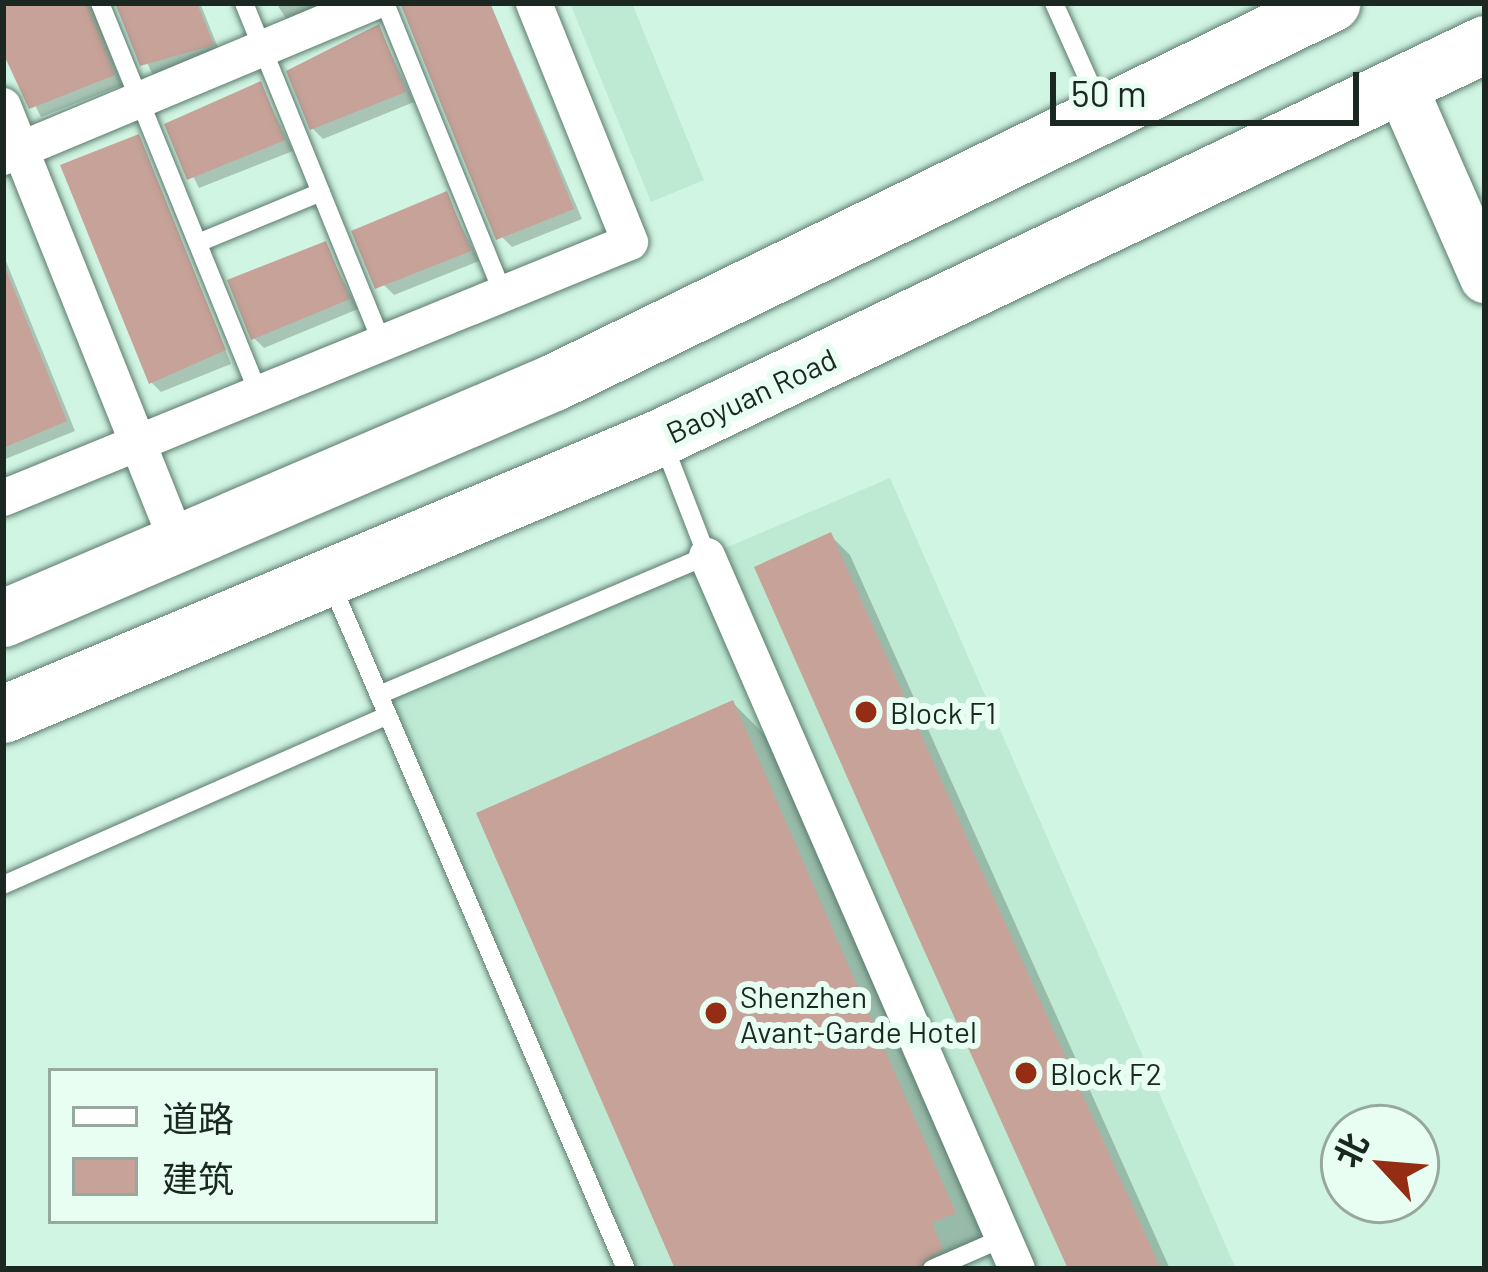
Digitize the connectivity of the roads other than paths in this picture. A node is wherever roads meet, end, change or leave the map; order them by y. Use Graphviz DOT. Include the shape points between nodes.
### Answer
graph roads {
  1 [pos="100,3"];
  2 [pos="244,3"];
  3 [pos="372,3"];
  4 [pos="385,3"];
  5 [pos="534,3"];
  6 [pos="1054,3"];
  7 [pos="1331,3"];
  8 [pos="1485,44"];
  9 [pos="262,49"];
  10 [pos="1402,86"];
  11 [pos="139,100"];
  12 [pos="3,106"];
  13 [pos="1104,115"];
  14 [pos="12,154"];
  15 [pos="321,193"];
  16 [pos="198,242"];
  17 [pos="1485,278"];
  18 [pos="503,294"];
  19 [pos="382,343"];
  20 [pos="259,394"];
  21 [pos="661,437"];
  22 [pos="139,443"];
  23 [pos="3,498"];
  24 [pos="178,543"];
  25 [pos="707,556"];
  26 [pos="328,577"];
  27 [pos="3,618"];
  28 [pos="379,695"];
  29 [pos="3,714"];
  30 [pos="387,716"];
  31 [pos="3,885"];
  32 [pos="1010,1253"];
  33 [pos="626,1269"];
  34 [pos="932,1269"];
  1 -- 11 [label="lane"];
  2 -- 9 [label="lane"];
  3 -- 9 [label="street"];
  4 -- 18 [label="lane"];
  5 -- 18 [label="street" via="630,242"];
  6 -- 13 [label="lane"];
  7 -- 13 [label="main road"];
  8 -- 10 [label="main road, Baoyuan Road"];
  9 -- 11 [label="street"];
  9 -- 15 [label="lane"];
  10 -- 17 [label="street"];
  10 -- 21 [label="main road, Baoyuan Road"];
  11 -- 14 [label="street"];
  11 -- 16 [label="lane"];
  12 -- 14 [label="street"];
  13 -- 24 [label="main road" via="554,382"];
  14 -- 22 [label="street"];
  15 -- 16 [label="lane"];
  15 -- 19 [label="lane"];
  16 -- 20 [label="lane"];
  18 -- 19 [label="street"];
  19 -- 20 [label="street"];
  20 -- 22 [label="street"];
  21 -- 25 [label="lane"];
  21 -- 26 [label="main road, Baoyuan Road"];
  22 -- 23 [label="street"];
  22 -- 24 [label="street"];
  24 -- 27 [label="main road"];
  25 -- 28 [label="lane"];
  25 -- 32 [label="street"];
  26 -- 28 [label="lane"];
  26 -- 29 [label="main road, Baoyuan Road"];
  28 -- 30 [label="lane"];
  30 -- 31 [label="lane"];
  30 -- 33 [label="lane"];
  32 -- 34 [label="lane"];
}
